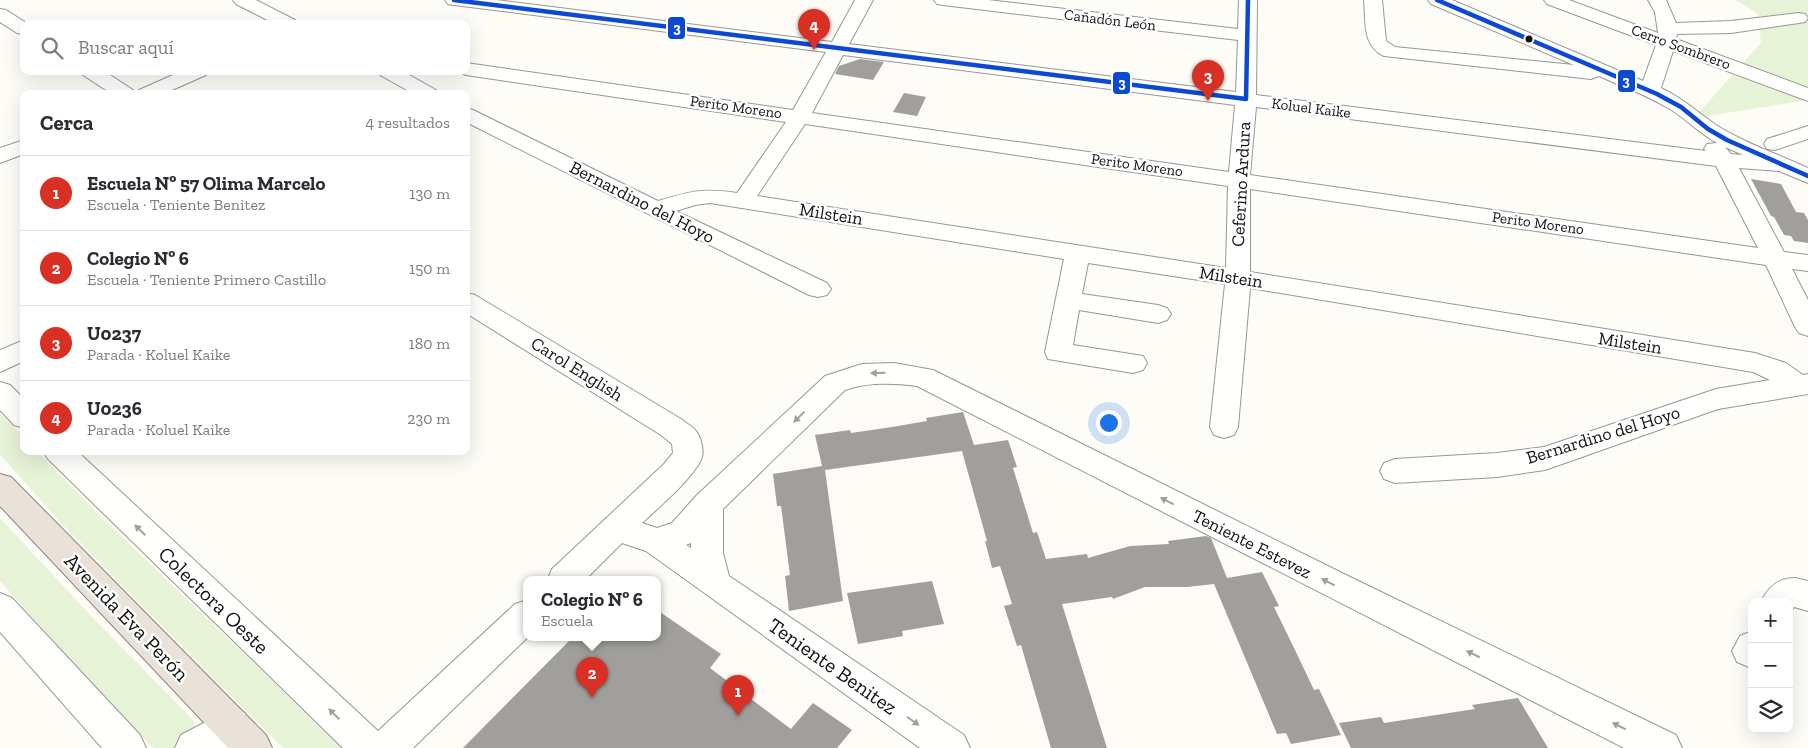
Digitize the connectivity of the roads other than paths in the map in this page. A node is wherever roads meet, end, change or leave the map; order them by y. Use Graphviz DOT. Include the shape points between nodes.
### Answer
graph roads {
  1 [pos="242,0"];
  2 [pos="454,0"];
  3 [pos="864,0"];
  4 [pos="943,0"];
  5 [pos="1248,0"];
  6 [pos="1373,0"];
  7 [pos="1437,0"];
  8 [pos="1553,0"];
  9 [pos="1657,0"];
  10 [pos="487,2"];
  11 [pos="1799,18"];
  12 [pos="281,20"];
  13 [pos="1248,36"];
  14 [pos="1668,36"];
  15 [pos="836,49"];
  16 [pos="470,70"];
  17 [pos="1611,74"];
  18 [pos="96,75"];
  19 [pos="190,75"];
  20 [pos="394,75"];
  21 [pos="120,90"];
  22 [pos="155,90"];
  23 [pos="422,90"];
  24 [pos="1650,91"];
  25 [pos="1808,95"];
  26 [pos="1246,99"];
  27 [pos="1681,107"];
  28 [pos="470,116"];
  29 [pos="800,116"];
  30 [pos="1808,132"];
  31 [pos="1775,144"];
  32 [pos="20,148"];
  33 [pos="0,156"];
  34 [pos="1724,160"];
  35 [pos="1781,165"];
  36 [pos="1806,175"];
  37 [pos="1239,179"];
  38 [pos="744,201"];
  39 [pos="658,209"];
  40 [pos="1078,252"];
  41 [pos="1775,258"];
  42 [pos="1808,263"];
  43 [pos="1238,278"];
  44 [pos="818,289"];
  45 [pos="1067,300"];
  46 [pos="470,303"];
  47 [pos="1158,314"];
  48 [pos="1808,326"];
  49 [pos="1133,363"];
  50 [pos="1803,384"];
  51 [pos="0,392"];
  52 [pos="20,412"];
  53 [pos="1224,427"];
  54 [pos="62,455"];
  55 [pos="1395,471"];
  56 [pos="0,486"];
  57 [pos="707,505"];
  58 [pos="618,528"];
  59 [pos="656,542"];
  60 [pos="567,576"];
  61 [pos="715,584"];
  62 [pos="1808,596"];
  63 [pos="1780,598"];
  64 [pos="0,608"];
  65 [pos="523,619"];
  66 [pos="243,737"];
  67 [pos="127,748"];
  68 [pos="194,748"];
  69 [pos="369,748"];
  70 [pos="387,748"];
  71 [pos="951,748"];
  72 [pos="1663,748"];
  1 -- 12 [label="street"];
  2 -- 10 [label="street, Koluel Kaike"];
  3 -- 15 [label="street"];
  4 -- 13 [label="street, Cañadón León"];
  5 -- 13 [label="street, Ceferino Ardura"];
  6 -- 17 [label="street" via="1376,42 1390,52"];
  7 -- 17 [label="street"];
  8 -- 14 [label="street, Cerro Sombrero"];
  9 -- 14 [label="street" via="1664,11"];
  10 -- 15 [label="street, Koluel Kaike"];
  11 -- 14 [label="street"];
  13 -- 26 [label="street, Ceferino Ardura"];
  14 -- 24 [label="street"];
  14 -- 25 [label="street, Cerro Sombrero"];
  15 -- 26 [label="street, Koluel Kaike"];
  15 -- 29 [label="street"];
  16 -- 29 [label="street, Perito Moreno"];
  17 -- 24 [label="street"];
  18 -- 21 [label="street"];
  19 -- 22 [label="street"];
  20 -- 23 [label="street"];
  24 -- 27 [label="street"];
  26 -- 34 [label="street, Koluel Kaike"];
  26 -- 37 [label="street, Ceferino Ardura"];
  27 -- 31 [label="street" via="1719,119"];
  27 -- 34 [label="street"];
  27 -- 35 [label="street" via="1708,129"];
  28 -- 39 [label="street, Bernardino del Hoyo"];
  29 -- 37 [label="street, Perito Moreno"];
  29 -- 38 [label="street"];
  30 -- 31 [label="street"];
  31 -- 36 [label="street" via="1788,153"];
  32 -- 33 [label="street"];
  34 -- 35 [label="street, Koluel Kaike"];
  34 -- 41 [label="street"];
  35 -- 36 [label="street"];
  37 -- 41 [label="street, Perito Moreno"];
  37 -- 43 [label="street, Ceferino Ardura"];
  38 -- 39 [label="street, Milstein" via="710,196"];
  38 -- 40 [label="street, Milstein"];
  39 -- 44 [label="street, Bernardino del Hoyo"];
  40 -- 43 [label="street, Milstein"];
  40 -- 45 [label="street"];
  41 -- 42 [label="street, Perito Moreno"];
  41 -- 48 [label="street"];
  43 -- 50 [label="street, Milstein" via="1755,363"];
  43 -- 53 [label="street, Ceferino Ardura"];
  45 -- 47 [label="street"];
  45 -- 49 [label="street" via="1058,352"];
  46 -- 58 [label="street, Carol English" via="686,439 688,456 676,472"];
  50 -- 55 [label="street, Bernardino del Hoyo" via="1716,399 1545,458 1497,465"];
  51 -- 52 [label="street"];
  69 -- 54 [label="street, Colectora Oeste, one-way"];
  56 -- 66 [label="highway, Avenida Eva Perón"];
  57 -- 59 [label="street" via="684,532"];
  57 -- 61 [label="street" via="707,553"];
  72 -- 57 [label="street, Teniente Estevez, one-way" via="923,377 894,373 862,374 835,383"];
  58 -- 59 [label="street, Teniente Benitez"];
  58 -- 60 [label="street"];
  59 -- 61 [label="street, Teniente Benitez"];
  61 -- 71 [label="street, Teniente Benitez, one-way"];
  62 -- 63 [label="street" via="1792,591"];
  64 -- 67 [label="street"];
  65 -- 70 [label="street"];
  66 -- 68 [label="street"];
}
